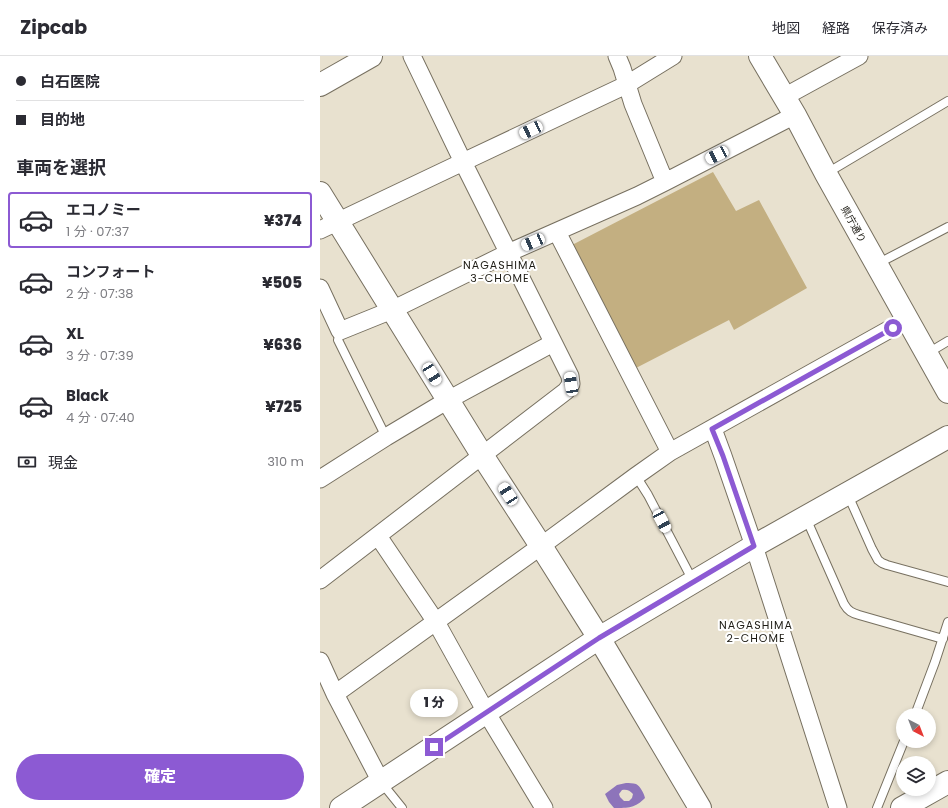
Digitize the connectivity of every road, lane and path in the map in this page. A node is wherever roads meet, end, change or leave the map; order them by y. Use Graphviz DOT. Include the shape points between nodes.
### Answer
graph roads {
  1 [pos="371,56"];
  2 [pos="412,56"];
  3 [pos="617,56"];
  4 [pos="673,56"];
  5 [pos="760,56"];
  6 [pos="859,56"];
  7 [pos="626,85"];
  8 [pos="320,86"];
  9 [pos="948,101"];
  10 [pos="790,106"];
  11 [pos="463,162"];
  12 [pos="826,174"];
  13 [pos="665,182"];
  14 [pos="320,193"];
  15 [pos="329,226"];
  16 [pos="948,227"];
  17 [pos="557,232"];
  18 [pos="508,253"];
  19 [pos="876,264"];
  20 [pos="320,288"];
  21 [pos="392,310"];
  22 [pos="908,319"];
  23 [pos="340,331"];
  24 [pos="948,341"];
  25 [pos="553,343"];
  26 [pos="927,354"];
  27 [pos="948,392"];
  28 [pos="448,400"];
  29 [pos="712,429"];
  30 [pos="386,437"];
  31 [pos="948,437"];
  32 [pos="670,452"];
  33 [pos="482,455"];
  34 [pos="636,476"];
  35 [pos="320,479"];
  36 [pos="847,494"];
  37 [pos="806,517"];
  38 [pos="378,536"];
  39 [pos="542,546"];
  40 [pos="754,546"];
  41 [pos="320,580"];
  42 [pos="694,582"];
  43 [pos="948,582"];
  44 [pos="436,622"];
  45 [pos="948,622"];
  46 [pos="599,638"];
  47 [pos="943,639"];
  48 [pos="320,661"];
  49 [pos="335,694"];
  50 [pos="918,708"];
  51 [pos="486,712"];
  52 [pos="901,748"];
  53 [pos="381,782"];
  54 [pos="948,782"];
  55 [pos="341,808"];
  56 [pos="402,808"];
  57 [pos="544,808"];
  58 [pos="700,808"];
  59 [pos="838,808"];
  60 [pos="877,808"];
  61 [pos="902,808"];
  1 -- 8 [label="main road"];
  2 -- 11 [label="street"];
  3 -- 7 [label="street"];
  4 -- 7 [label="street"];
  5 -- 10 [label="main road, 県庁通り"];
  6 -- 10 [label="street"];
  7 -- 11 [label="street"];
  7 -- 13 [label="street"];
  9 -- 12 [label="lane"];
  10 -- 12 [label="main road, 県庁通り"];
  10 -- 13 [label="street"];
  11 -- 15 [label="street"];
  11 -- 18 [label="street"];
  12 -- 19 [label="main road, 県庁通り"];
  13 -- 17 [label="street"];
  14 -- 15 [label="main road"];
  15 -- 21 [label="main road"];
  16 -- 19 [label="lane"];
  17 -- 18 [label="street"];
  17 -- 32 [label="street"];
  18 -- 21 [label="street"];
  18 -- 25 [label="street"];
  19 -- 22 [label="main road, 県庁通り"];
  20 -- 23 [label="street"];
  21 -- 23 [label="street"];
  21 -- 28 [label="main road"];
  22 -- 26 [label="main road, 県庁通り"];
  22 -- 29 [label="street"];
  23 -- 30 [label="lane" via="338,340"];
  24 -- 26 [label="lane"];
  25 -- 28 [label="street"];
  25 -- 33 [label="street" via="570,376 571,384 566,391"];
  26 -- 27 [label="main road, 県庁通り"];
  28 -- 30 [label="street"];
  28 -- 33 [label="main road"];
  29 -- 32 [label="street"];
  29 -- 40 [label="street"];
  30 -- 35 [label="street"];
  31 -- 36 [label="main road"];
  32 -- 34 [label="street"];
  33 -- 38 [label="street"];
  33 -- 39 [label="main road"];
  34 -- 39 [label="street"];
  34 -- 42 [label="lane"];
  36 -- 37 [label="main road"];
  36 -- 43 [label="lane" via="878,560 887,565"];
  37 -- 40 [label="main road"];
  37 -- 47 [label="lane" via="848,610"];
  38 -- 41 [label="street"];
  38 -- 44 [label="street"];
  39 -- 44 [label="street"];
  39 -- 46 [label="main road"];
  40 -- 42 [label="main road"];
  40 -- 59 [label="street"];
  42 -- 46 [label="main road"];
  44 -- 49 [label="street"];
  44 -- 51 [label="street"];
  45 -- 47 [label="lane"];
  46 -- 51 [label="main road"];
  46 -- 58 [label="main road"];
  47 -- 50 [label="lane"];
  48 -- 49 [label="street"];
  49 -- 53 [label="street"];
  51 -- 53 [label="main road"];
  51 -- 57 [label="street"];
  52 -- 60 [label="lane"];
  53 -- 55 [label="main road"];
  53 -- 56 [label="lane"];
  54 -- 61 [label="main road"];
}
